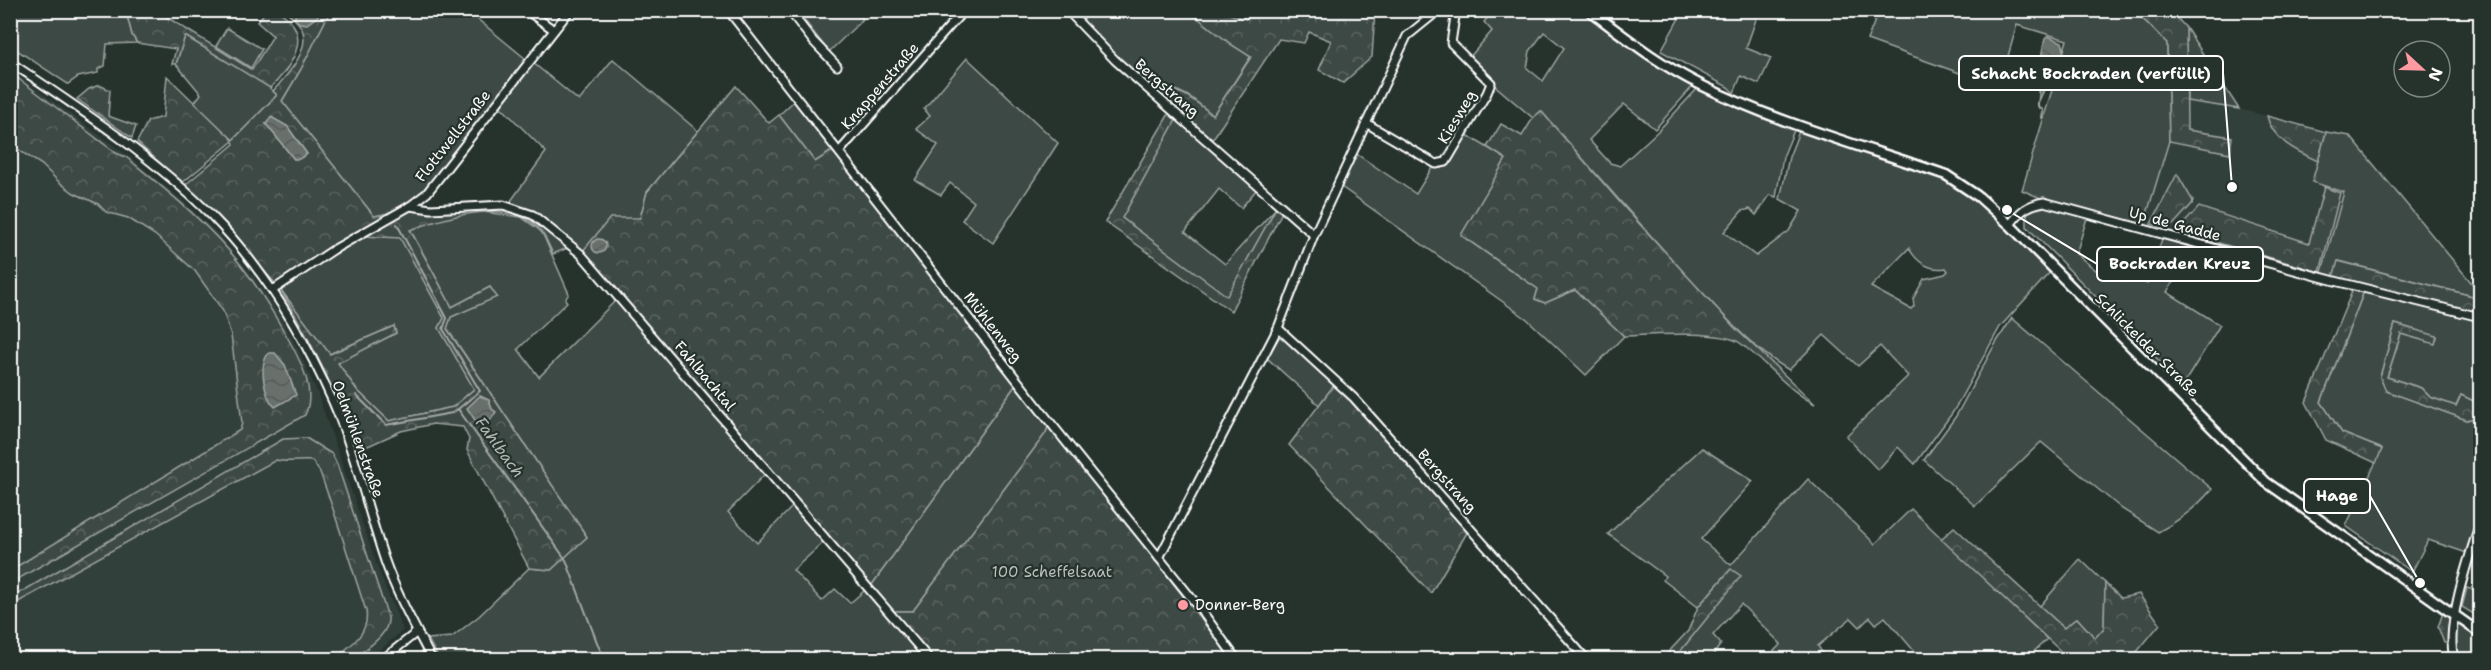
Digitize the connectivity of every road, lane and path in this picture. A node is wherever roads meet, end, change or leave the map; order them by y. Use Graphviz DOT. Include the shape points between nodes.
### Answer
graph roads {
  1 [pos="526,10"];
  2 [pos="570,10"];
  3 [pos="728,10"];
  4 [pos="789,10"];
  5 [pos="964,10"];
  6 [pos="1066,10"];
  7 [pos="1439,10"];
  8 [pos="1456,10"];
  9 [pos="1589,10"];
  10 [pos="554,30"];
  11 [pos="10,62"];
  12 [pos="837,66"];
  13 [pos="1366,123"];
  14 [pos="840,151"];
  15 [pos="410,206"];
  16 [pos="2010,225"];
  17 [pos="1314,236"];
  18 [pos="273,290"];
  19 [pos="2481,317"];
  20 [pos="1278,328"];
  21 [pos="2481,523"];
  22 [pos="1159,558"];
  23 [pos="2453,615"];
  24 [pos="417,632"];
  25 [pos="2481,633"];
  26 [pos="382,660"];
  27 [pos="432,660"];
  28 [pos="930,660"];
  29 [pos="1237,660"];
  30 [pos="1587,660"];
  31 [pos="2455,660"];
  1 -- 10 [label="street"];
  2 -- 10 [label="street, Flottwellstraße"];
  3 -- 14 [label="street, Mühlenweg"];
  4 -- 12 [label="street"];
  5 -- 14 [label="street, Knappenstraße"];
  6 -- 17 [label="street, Bergstrang" via="1115,60"];
  7 -- 13 [label="street" via="1407,36"];
  8 -- 13 [label="street, Kiesweg" via="1451,43 1491,82 1446,162 1436,164"];
  9 -- 16 [label="main road, Schlickelder Straße" via="1644,51 1702,86 1778,119 1946,176 1979,197"];
  10 -- 15 [label="street, Flottwellstraße" via="427,193"];
  11 -- 18 [label="street, Oelmühlenstraße" via="175,181 224,229"];
  13 -- 17 [label="street"];
  14 -- 22 [label="street, Mühlenweg"];
  15 -- 18 [label="street, Flottwellstraße"];
  15 -- 28 [label="street, Fahlbachtal" via="431,209 503,205 533,215 581,254"];
  16 -- 19 [label="street, Up de Gadde" via="2020,211 2044,202"];
  16 -- 23 [label="main road, Schlickelder Straße" via="2266,482"];
  17 -- 20 [label="street"];
  18 -- 24 [label="street, Oelmühlenstraße" via="334,404 386,564"];
  20 -- 22 [label="street"];
  20 -- 30 [label="street, Bergstrang" via="1354,398"];
  21 -- 23 [label="street"];
  22 -- 29 [label="street, Mühlenweg"];
  23 -- 25 [label="main road, Schlickelder Straße"];
  23 -- 31 [label="street" via="2450,646"];
  24 -- 26 [label="street"];
  24 -- 27 [label="street, Oelmühlenstraße"];
}
